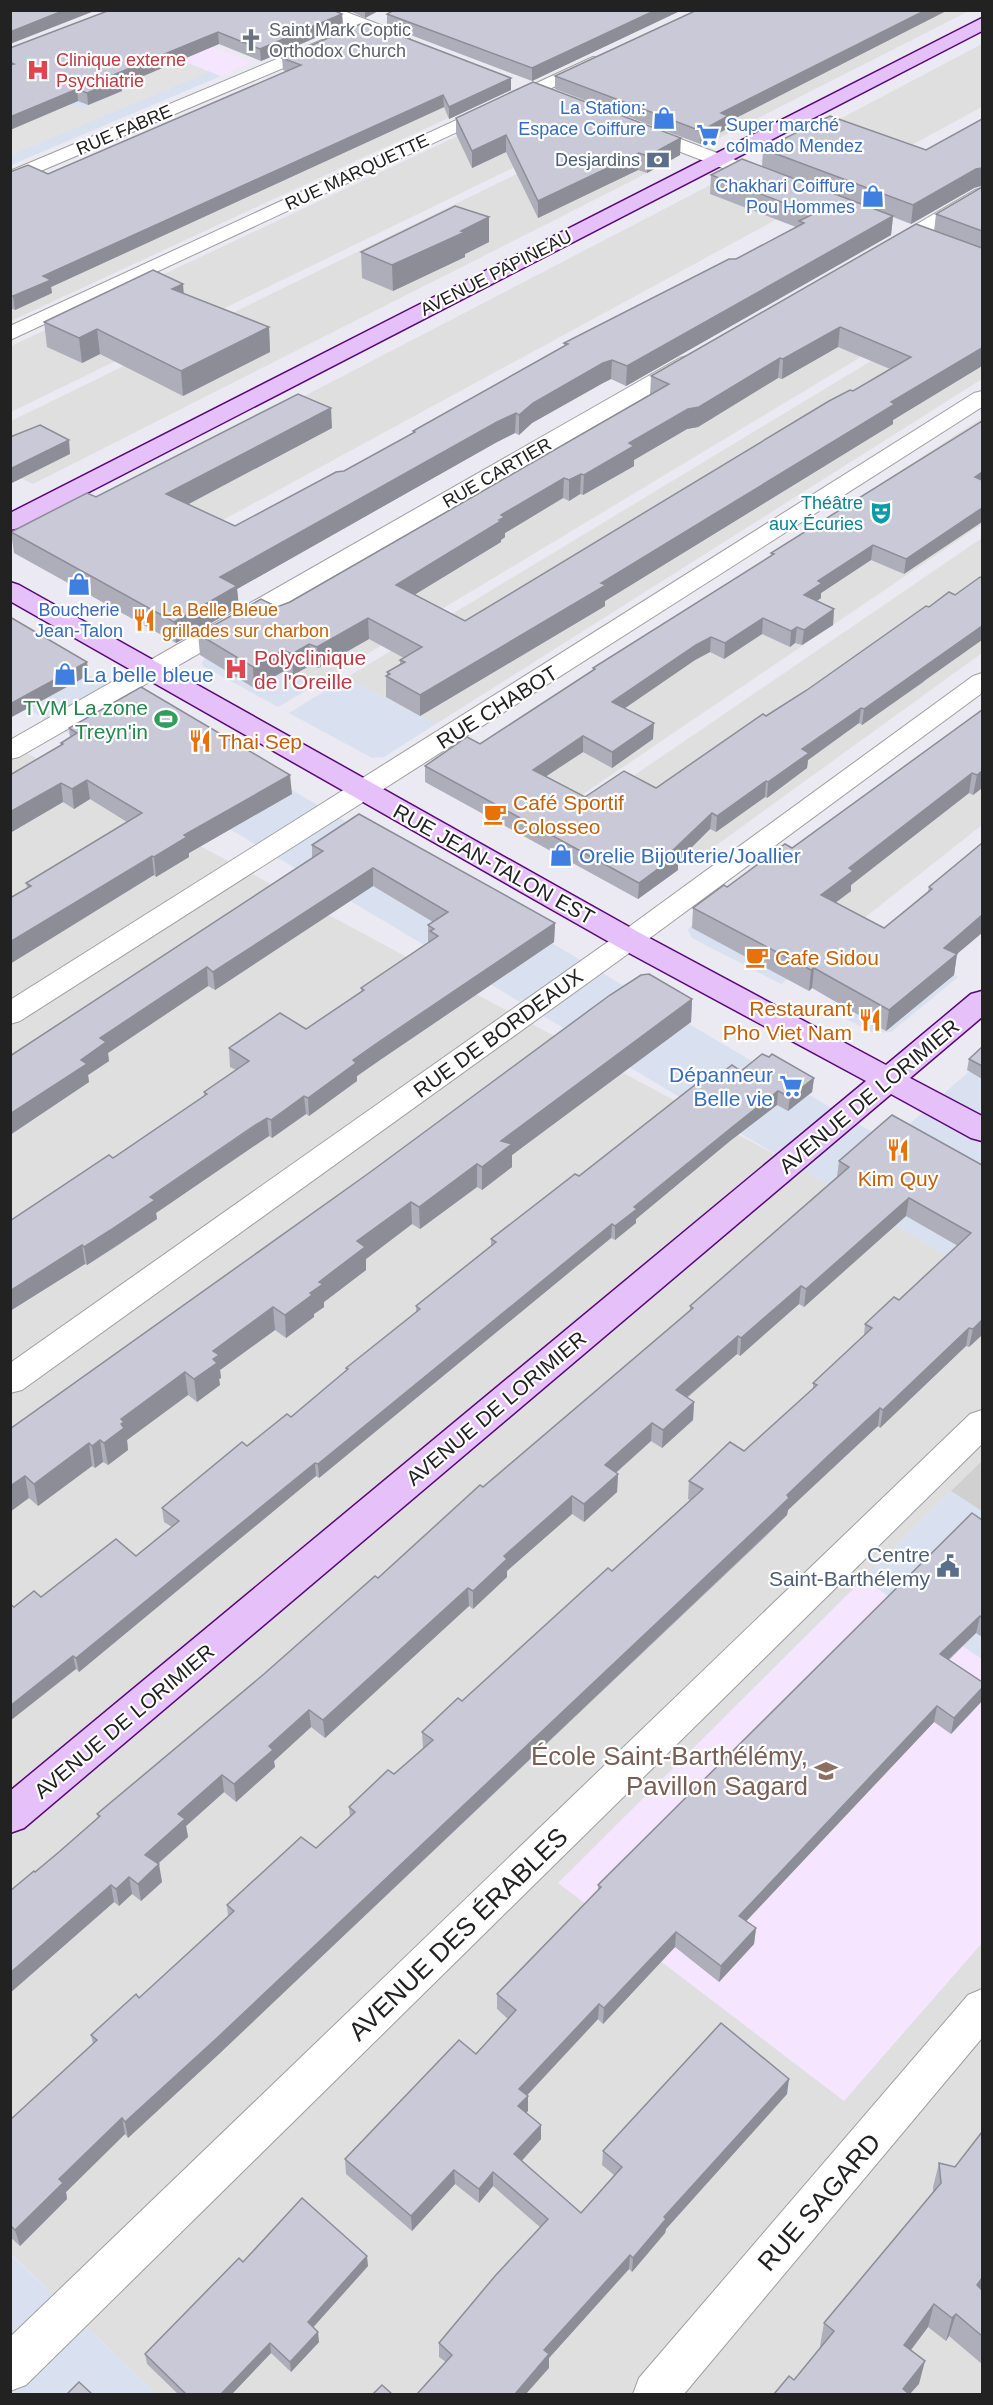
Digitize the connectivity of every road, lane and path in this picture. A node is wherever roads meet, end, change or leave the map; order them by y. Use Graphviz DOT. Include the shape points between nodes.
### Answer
graph roads {
  1 [pos="323,10"];
  2 [pos="386,17"];
  3 [pos="982,24"];
  4 [pos="366,26"];
  5 [pos="419,46"];
  6 [pos="606,56"];
  7 [pos="508,80"];
  8 [pos="533,89"];
  9 [pos="556,98"];
  10 [pos="627,125"];
  11 [pos="718,159"];
  12 [pos="10,178"];
  13 [pos="791,187"];
  14 [pos="982,194"];
  15 [pos="888,224"];
  16 [pos="913,234"];
  17 [pos="940,244"];
  18 [pos="865,262"];
  19 [pos="10,334"];
  20 [pos="710,351"];
  21 [pos="982,398"];
  22 [pos="10,523"];
  23 [pos="10,590"];
  24 [pos="152,670"];
  25 [pos="982,681"];
  26 [pos="10,751"];
  27 [pos="364,791"];
  28 [pos="629,940"];
  29 [pos="982,1001"];
  30 [pos="10,1014"];
  31 [pos="889,1080"];
  32 [pos="982,1130"];
  33 [pos="10,1381"];
  34 [pos="982,1423"];
  35 [pos="10,1816"];
  36 [pos="982,2008"];
  37 [pos="10,2369"];
  38 [pos="655,2394"];
  1 -- 4 [label="street"];
  2 -- 4 [label="street, RUE FABRE"];
  3 -- 11 [label="main road, AVENUE PAPINEAU"];
  4 -- 5 [label="street"];
  4 -- 12 [label="street, RUE FABRE"];
  6 -- 8 [label="street, RUE MARQUETTE"];
  7 -- 8 [label="street"];
  8 -- 9 [label="street"];
  8 -- 19 [label="street, RUE MARQUETTE"];
  10 -- 11 [label="street"];
  11 -- 13 [label="street"];
  11 -- 22 [label="main road, AVENUE PAPINEAU"];
  14 -- 16 [label="street"];
  15 -- 16 [label="street"];
  16 -- 17 [label="street"];
  16 -- 18 [label="street"];
  20 -- 24 [label="street, RUE CARTIER"];
  21 -- 27 [label="street, RUE CHABOT"];
  23 -- 24 [label="main road, RUE JEAN-TALON EST"];
  24 -- 26 [label="street, RUE CARTIER"];
  24 -- 27 [label="main road, RUE JEAN-TALON EST"];
  25 -- 28 [label="street, RUE DE BORDEAUX"];
  27 -- 28 [label="main road, RUE JEAN-TALON EST"];
  27 -- 30 [label="street, RUE CHABOT"];
  28 -- 31 [label="main road, RUE JEAN-TALON EST"];
  28 -- 33 [label="street, RUE DE BORDEAUX"];
  29 -- 31 [label="main road, AVENUE DE LORIMIER"];
  31 -- 32 [label="main road, RUE JEAN-TALON EST"];
  31 -- 35 [label="main road, AVENUE DE LORIMIER"];
  34 -- 37 [label="street, AVENUE DES ÉRABLES"];
  36 -- 38 [label="street, RUE SAGARD"];
}
